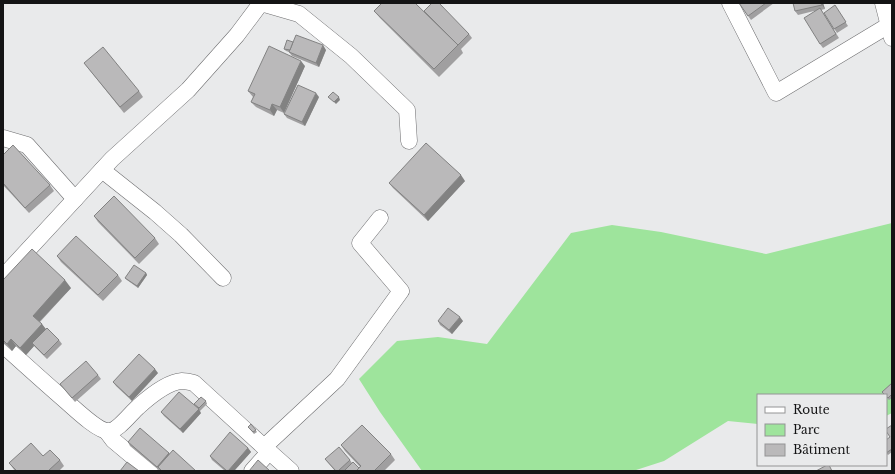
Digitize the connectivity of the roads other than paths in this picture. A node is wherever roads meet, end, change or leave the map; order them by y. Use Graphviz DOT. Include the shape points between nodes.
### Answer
graph roads {
  1 [pos="261,3"];
  2 [pos="730,3"];
  3 [pos="883,3"];
  4 [pos="890,32"];
  5 [pos="3,138"];
  6 [pos="409,141"];
  7 [pos="102,170"];
  8 [pos="75,199"];
  9 [pos="380,218"];
  10 [pos="3,277"];
  11 [pos="223,278"];
  12 [pos="3,345"];
  13 [pos="107,432"];
  14 [pos="266,450"];
  15 [pos="150,471"];
  16 [pos="252,471"];
  17 [pos="291,471"];
  1 -- 6 [label="street" via="299,14 351,56 407,110"];
  1 -- 7 [label="street" via="237,35 188,90"];
  2 -- 4 [label="street" via="776,93"];
  3 -- 4 [label="street"];
  5 -- 8 [label="street" via="27,145"];
  7 -- 8 [label="street"];
  7 -- 11 [label="street" via="181,235"];
  8 -- 10 [label="street"];
  9 -- 14 [label="street" via="360,243 401,291 337,379"];
  12 -- 13 [label="street" via="87,419"];
  13 -- 14 [label="street" via="117,428 138,406 161,389 182,381 194,383"];
  13 -- 15 [label="street"];
  14 -- 16 [label="street"];
  14 -- 17 [label="street"];
}
